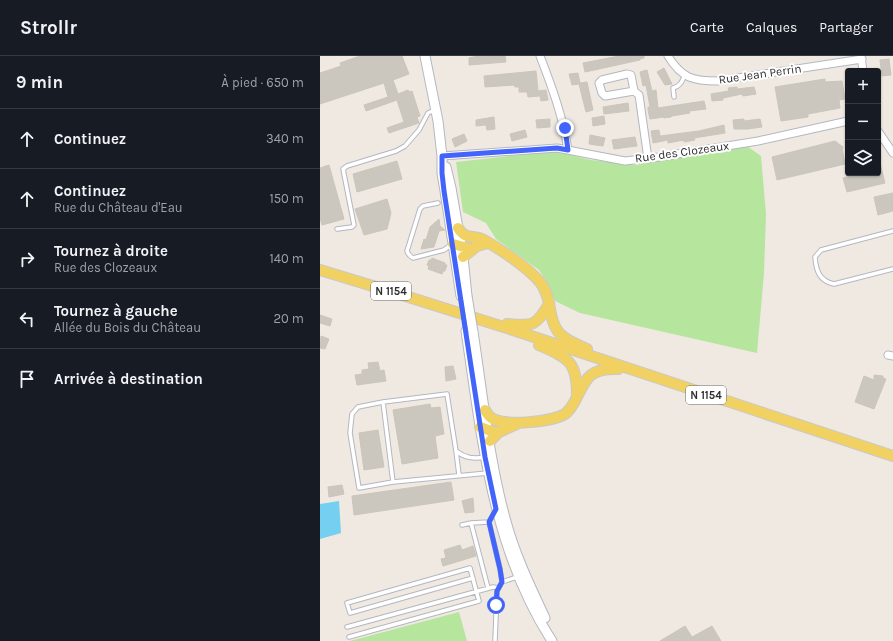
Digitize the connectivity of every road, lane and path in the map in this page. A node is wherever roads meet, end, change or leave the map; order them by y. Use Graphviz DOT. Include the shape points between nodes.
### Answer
graph roads {
  1 [pos="425,56"];
  2 [pos="540,56"];
  3 [pos="668,56"];
  4 [pos="861,58"];
  5 [pos="863,68"];
  6 [pos="685,74"];
  7 [pos="634,91"];
  8 [pos="674,97"];
  9 [pos="436,110"];
  10 [pos="845,122"];
  11 [pos="881,135"];
  12 [pos="568,150"];
  13 [pos="893,153"];
  14 [pos="442,156"];
  15 [pos="648,159"];
  16 [pos="438,203"];
  17 [pos="337,228"];
  18 [pos="458,228"];
  19 [pos="893,231"];
  20 [pos="488,243"];
  21 [pos="461,245"];
  22 [pos="893,269"];
  23 [pos="320,270"];
  24 [pos="464,296"];
  25 [pos="549,304"];
  26 [pos="494,325"];
  27 [pos="513,330"];
  28 [pos="470,332"];
  29 [pos="598,359"];
  30 [pos="630,370"];
  31 [pos="577,397"];
  32 [pos="383,402"];
  33 [pos="485,410"];
  34 [pos="519,423"];
  35 [pos="488,425"];
  36 [pos="500,432"];
  37 [pos="490,441"];
  38 [pos="456,451"];
  39 [pos="893,456"];
  40 [pos="485,457"];
  41 [pos="493,464"];
  42 [pos="488,473"];
  43 [pos="459,475"];
  44 [pos="393,482"];
  45 [pos="496,509"];
  46 [pos="489,522"];
  47 [pos="471,523"];
  48 [pos="462,525"];
  49 [pos="523,574"];
  50 [pos="473,578"];
  51 [pos="502,582"];
  52 [pos="488,588"];
  53 [pos="499,588"];
  54 [pos="477,591"];
  55 [pos="347,627"];
  56 [pos="350,637"];
  57 [pos="495,641"];
  58 [pos="552,641"];
  59 [pos="556,641"];
  1 -- 9 [label="main road"];
  2 -- 12 [label="street" via="554,90 565,128"];
  3 -- 6 [label="street, Rue Jean Perrin"];
  4 -- 5 [label="street"];
  4 -- 6 [label="street, Rue Jean Perrin" via="718,81 699,81"];
  6 -- 8 [label="lane" via="681,84 673,88"];
  7 -- 7 [label="street" via="631,75 627,74 602,80 600,83 605,96"];
  7 -- 15 [label="street" via="639,95"];
  9 -- 14 [label="main road"];
  9 -- 17 [label="lane" via="428,113 419,130 405,146 343,169 354,224 352,228"];
  10 -- 15 [label="street, Rue des Clozeaux" via="772,138"];
  11 -- 13 [label="street"];
  12 -- 14 [label="street, Rue des Clozeaux" via="557,148"];
  12 -- 15 [label="street, Rue des Clozeaux" via="625,161"];
  14 -- 18 [label="main road" via="452,188"];
  14 -- 21 [label="main road" via="443,179"];
  16 -- 21 [label="lane" via="420,209 408,254 414,258"];
  18 -- 21 [label="main road" via="463,235"];
  19 -- 22 [label="lane" via="821,250 815,257 819,276 827,283 834,284"];
  20 -- 21 [label="main road" via="471,249"];
  20 -- 21 [label="main road" via="482,239"];
  20 -- 25 [label="main road" via="538,280 546,292"];
  21 -- 24 [label="main road"];
  21 -- 24 [label="main road"];
  23 -- 26 [label="main road, N 1154"];
  24 -- 28 [label="main road"];
  25 -- 26 [label="main road" via="539,319 533,323 524,326"];
  25 -- 29 [label="main road" via="556,331 571,342 595,352"];
  26 -- 27 [label="main road, N 1154"];
  27 -- 29 [label="main road, N 1154"];
  27 -- 31 [label="main road" via="567,360 576,376"];
  28 -- 33 [label="main road"];
  28 -- 35 [label="main road"];
  29 -- 30 [label="main road, N 1154"];
  30 -- 31 [label="main road" via="604,369 595,372 586,379"];
  30 -- 39 [label="main road, N 1154"];
  31 -- 34 [label="main road" via="570,410 553,419"];
  32 -- 38 [label="lane" via="447,394"];
  32 -- 44 [label="lane"];
  32 -- 44 [label="lane" via="358,407 352,414 350,433 359,488"];
  33 -- 35 [label="main road"];
  34 -- 35 [label="main road"];
  34 -- 36 [label="main road"];
  35 -- 36 [label="main road" via="494,432"];
  35 -- 37 [label="main road"];
  35 -- 40 [label="main road"];
  36 -- 37 [label="main road"];
  37 -- 41 [label="main road"];
  38 -- 40 [label="lane" via="475,459"];
  38 -- 43 [label="lane"];
  40 -- 41 [label="lane"];
  40 -- 42 [label="main road"];
  41 -- 42 [label="lane"];
  41 -- 49 [label="main road" via="507,526"];
  42 -- 43 [label="lane"];
  42 -- 45 [label="main road"];
  43 -- 44 [label="lane"];
  45 -- 46 [label="lane"];
  45 -- 49 [label="main road" via="508,549"];
  46 -- 47 [label="lane"];
  46 -- 51 [label="lane"];
  47 -- 48 [label="lane"];
  47 -- 52 [label="lane"];
  49 -- 51 [label="lane"];
  49 -- 58 [label="main road" via="532,606"];
  49 -- 59 [label="main road"];
  50 -- 50 [label="lane" via="470,568 347,602 350,613"];
  50 -- 54 [label="lane"];
  51 -- 53 [label="lane"];
  52 -- 53 [label="lane"];
  52 -- 54 [label="lane"];
  53 -- 57 [label="lane"];
  54 -- 55 [label="lane"];
  54 -- 56 [label="lane" via="480,601"];
}
